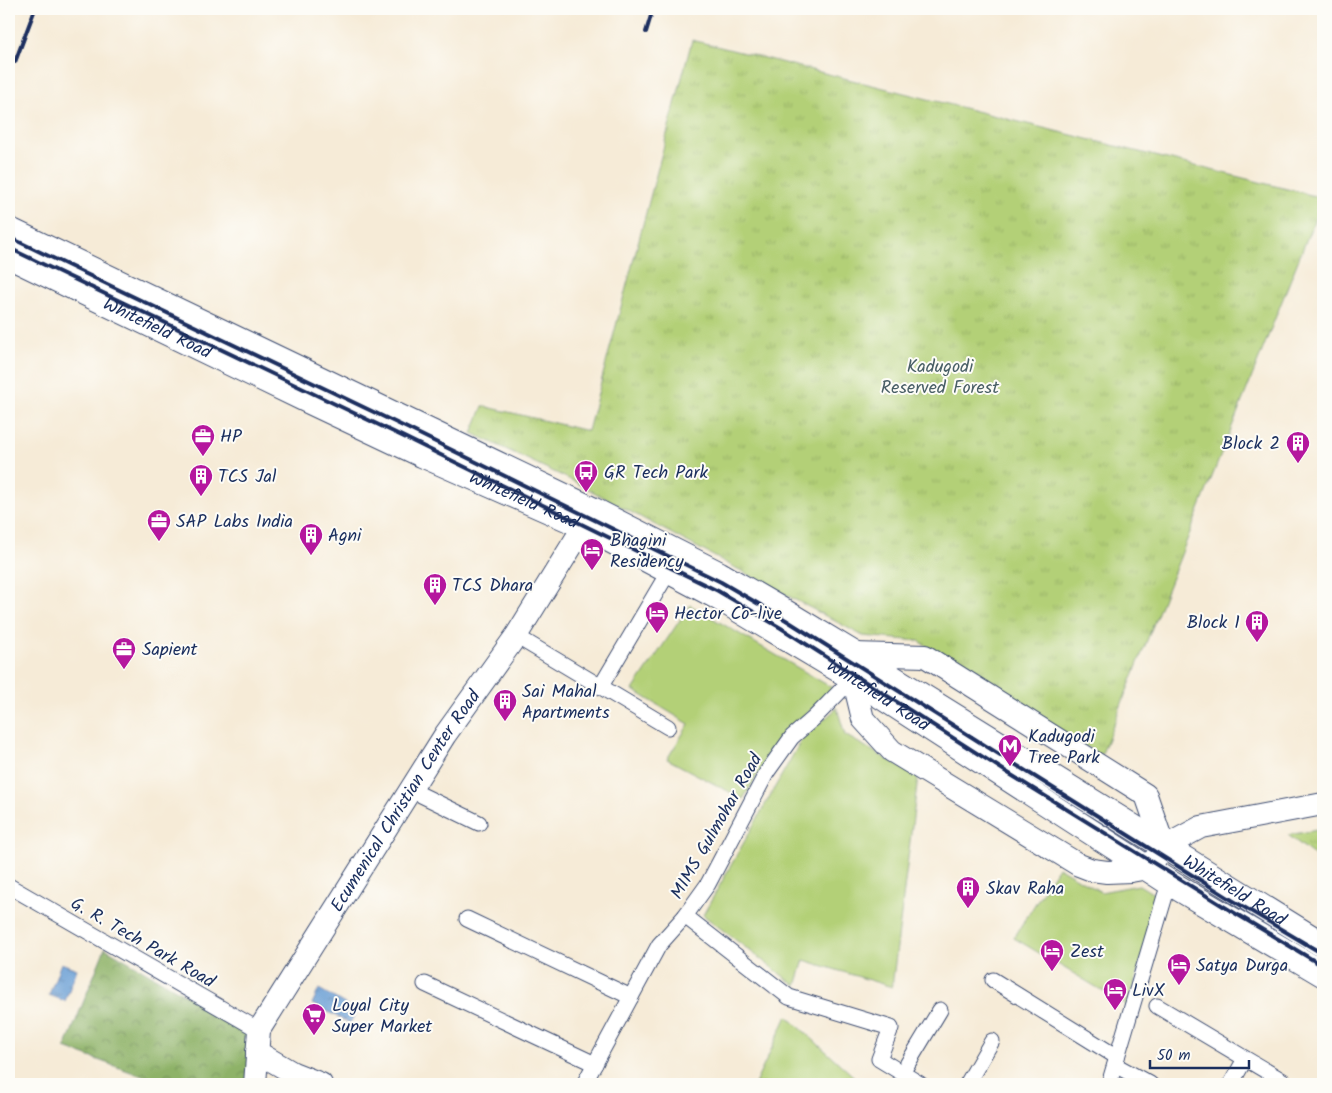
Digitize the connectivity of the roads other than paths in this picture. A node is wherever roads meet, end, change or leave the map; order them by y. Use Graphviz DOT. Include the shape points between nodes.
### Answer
graph roads {
  1 [pos="9,230"];
  2 [pos="9,256"];
  3 [pos="584,526"];
  4 [pos="669,571"];
  5 [pos="516,636"];
  6 [pos="854,654"];
  7 [pos="853,678"];
  8 [pos="601,686"];
  9 [pos="668,727"];
  10 [pos="411,790"];
  11 [pos="1323,804"];
  12 [pos="1323,817"];
  13 [pos="479,823"];
  14 [pos="1164,847"];
  15 [pos="1148,868"];
  16 [pos="1170,883"];
  17 [pos="9,886"];
  18 [pos="685,916"];
  19 [pos="467,919"];
  20 [pos="1323,945"];
  21 [pos="1323,974"];
  22 [pos="993,980"];
  23 [pos="425,984"];
  24 [pos="631,997"];
  25 [pos="1156,1006"];
  26 [pos="940,1010"];
  27 [pos="258,1041"];
  28 [pos="992,1041"];
  29 [pos="1245,1059"];
  30 [pos="1116,1061"];
  31 [pos="595,1064"];
  32 [pos="902,1074"];
  33 [pos="255,1084"];
  34 [pos="321,1084"];
  35 [pos="584,1084"];
  36 [pos="920,1084"];
  37 [pos="967,1084"];
  38 [pos="1109,1084"];
  39 [pos="1150,1084"];
  40 [pos="1231,1084"];
  41 [pos="1288,1084"];
  1 -- 6 [label="main road, Whitefield Road" via="593,510 719,574"];
  2 -- 3 [label="main road, Whitefield Road" via="423,455"];
  3 -- 4 [label="main road, Whitefield Road"];
  3 -- 5 [label="street, Ecumenical Christian Center Road"];
  4 -- 7 [label="main road, Whitefield Road"];
  4 -- 8 [label="street"];
  5 -- 8 [label="street"];
  5 -- 10 [label="street, Ecumenical Christian Center Road"];
  6 -- 14 [label="main road, Whitefield Road"];
  6 -- 14 [label="street" via="925,656 1146,795"];
  7 -- 15 [label="main road, Whitefield Road"];
  7 -- 15 [label="street" via="863,718 892,750 1079,865 1107,872"];
  7 -- 18 [label="street, MIMS Gulmohar Road" via="792,737 767,772 708,884"];
  8 -- 9 [label="street"];
  10 -- 13 [label="street"];
  10 -- 27 [label="street, Ecumenical Christian Center Road"];
  11 -- 14 [label="street" via="1201,827"];
  12 -- 14 [label="street"];
  14 -- 15 [label="street"];
  14 -- 20 [label="main road, Whitefield Road"];
  15 -- 16 [label="main road, Whitefield Road"];
  16 -- 21 [label="main road, Whitefield Road"];
  16 -- 30 [label="street"];
  17 -- 27 [label="street, G. R. Tech Park Road"];
  18 -- 24 [label="street, MIMS Gulmohar Road" via="659,945"];
  18 -- 32 [label="street" via="789,997 891,1028 878,1059"];
  19 -- 24 [label="street"];
  22 -- 30 [label="street"];
  23 -- 31 [label="street"];
  24 -- 31 [label="street, MIMS Gulmohar Road"];
  25 -- 29 [label="street"];
  26 -- 32 [label="street"];
  27 -- 33 [label="street, Ecumenical Christian Center Road"];
  27 -- 34 [label="street" via="293,1073"];
  28 -- 37 [label="street"];
  29 -- 40 [label="street"];
  29 -- 41 [label="street"];
  30 -- 38 [label="street"];
  30 -- 39 [label="street"];
  31 -- 35 [label="street, MIMS Gulmohar Road"];
  32 -- 36 [label="street"];
}
